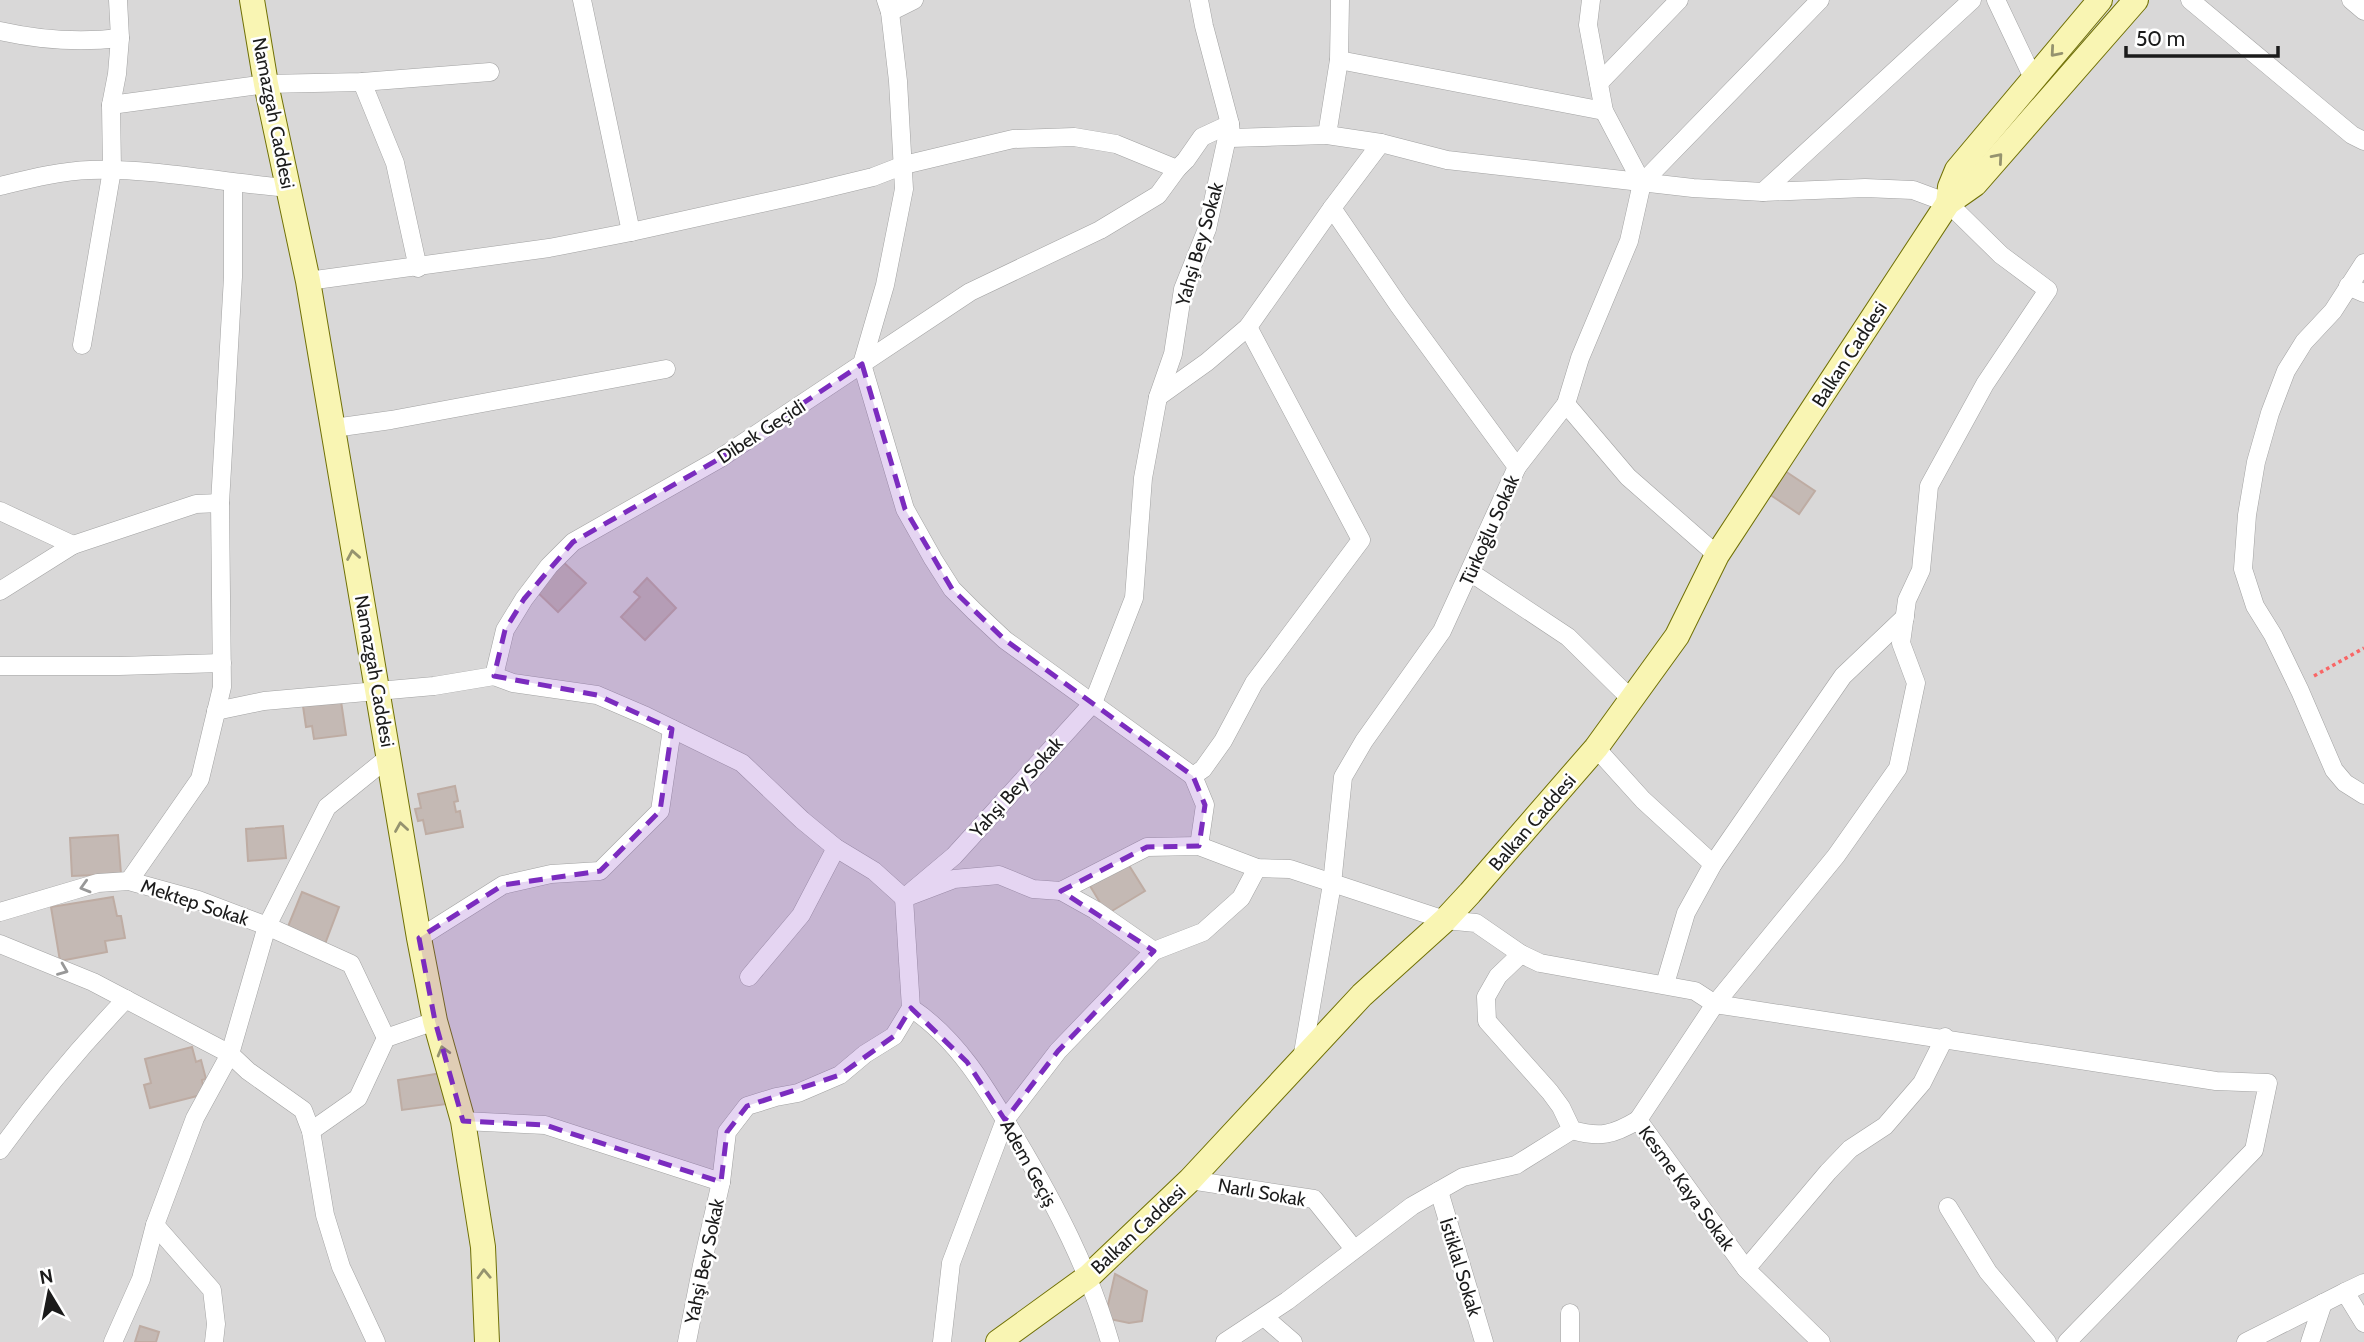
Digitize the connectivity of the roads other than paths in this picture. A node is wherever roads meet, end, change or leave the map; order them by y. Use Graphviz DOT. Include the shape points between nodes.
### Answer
graph roads {
  1 [pos="118,0"];
  2 [pos="252,0"];
  3 [pos="582,0"];
  4 [pos="914,0"];
  5 [pos="1199,0"];
  6 [pos="1340,0"];
  7 [pos="1591,0"];
  8 [pos="1679,0"];
  9 [pos="1820,0"];
  10 [pos="1972,0"];
  11 [pos="1996,0"];
  12 [pos="2100,0"];
  13 [pos="2136,0"];
  14 [pos="2190,0"];
  15 [pos="2351,0"];
  16 [pos="888,6"];
  17 [pos="2364,11"];
  18 [pos="0,31"];
  19 [pos="120,38"];
  20 [pos="1339,60"];
  21 [pos="490,72"];
  22 [pos="2033,78"];
  23 [pos="362,82"];
  24 [pos="1599,83"];
  25 [pos="266,84"];
  26 [pos="111,105"];
  27 [pos="1604,111"];
  28 [pos="1230,124"];
  29 [pos="1327,135"];
  30 [pos="2364,141"];
  31 [pos="1381,143"];
  32 [pos="904,165"];
  33 [pos="1177,169"];
  34 [pos="112,170"];
  35 [pos="1642,183"];
  36 [pos="233,184"];
  37 [pos="0,186"];
  38 [pos="289,188"];
  39 [pos="1763,192"];
  40 [pos="1948,203"];
  41 [pos="1332,208"];
  42 [pos="631,232"];
  43 [pos="2364,263"];
  44 [pos="418,268"];
  45 [pos="308,281"];
  46 [pos="2356,290"];
  47 [pos="1248,327"];
  48 [pos="82,345"];
  49 [pos="862,364"];
  50 [pos="666,369"];
  51 [pos="1158,397"];
  52 [pos="1566,404"];
  53 [pos="334,428"];
  54 [pos="1517,467"];
  55 [pos="220,503"];
  56 [pos="0,511"];
  57 [pos="73,545"];
  58 [pos="1717,555"];
  59 [pos="1470,572"];
  60 [pos="0,591"];
  61 [pos="1905,617"];
  62 [pos="222,663"];
  63 [pos="0,666"];
  64 [pos="494,676"];
  65 [pos="378,690"];
  66 [pos="1632,700"];
  67 [pos="1093,703"];
  68 [pos="216,711"];
  69 [pos="672,729"];
  70 [pos="1596,748"];
  71 [pos="390,756"];
  72 [pos="1193,776"];
  73 [pos="2364,795"];
  74 [pos="1199,846"];
  75 [pos="836,848"];
  76 [pos="1713,864"];
  77 [pos="1257,868"];
  78 [pos="129,881"];
  79 [pos="1332,884"];
  80 [pos="1061,891"];
  81 [pos="904,898"];
  82 [pos="0,912"];
  83 [pos="1445,920"];
  84 [pos="267,926"];
  85 [pos="419,938"];
  86 [pos="0,944"];
  87 [pos="1154,951"];
  88 [pos="1521,954"];
  89 [pos="749,976"];
  90 [pos="1665,984"];
  91 [pos="127,999"];
  92 [pos="1715,1004"];
  93 [pos="911,1008"];
  94 [pos="435,1021"];
  95 [pos="1945,1037"];
  96 [pos="386,1038"];
  97 [pos="230,1054"];
  98 [pos="1302,1062"];
  99 [pos="1005,1120"];
  100 [pos="1638,1120"];
  101 [pos="463,1121"];
  102 [pos="1572,1130"];
  103 [pos="311,1131"];
  104 [pos="0,1150"];
  105 [pos="1190,1180"];
  106 [pos="721,1182"];
  107 [pos="1438,1191"];
  108 [pos="1948,1207"];
  109 [pos="155,1225"];
  110 [pos="1354,1249"];
  111 [pos="1746,1269"];
  112 [pos="1089,1276"];
  113 [pos="2364,1283"];
  114 [pos="2345,1292"];
  115 [pos="2323,1303"];
  116 [pos="1570,1313"];
  117 [pos="1264,1317"];
  118 [pos="2364,1323"];
  119 [pos="113,1342"];
  120 [pos="214,1342"];
  121 [pos="376,1342"];
  122 [pos="487,1342"];
  123 [pos="687,1342"];
  124 [pos="942,1342"];
  125 [pos="998,1342"];
  126 [pos="1110,1342"];
  127 [pos="1225,1342"];
  128 [pos="1293,1342"];
  129 [pos="1484,1342"];
  130 [pos="1570,1342"];
  131 [pos="1821,1342"];
  132 [pos="2047,1342"];
  133 [pos="2067,1342"];
  134 [pos="2246,1342"];
  135 [pos="2310,1342"];
  1 -- 19 [label="street"];
  2 -- 25 [label="main road, Namazgah Caddesi"];
  3 -- 42 [label="street"];
  4 -- 16 [label="street"];
  5 -- 28 [label="street"];
  6 -- 20 [label="street"];
  7 -- 24 [label="street" via="1588,25"];
  8 -- 24 [label="street"];
  9 -- 35 [label="street"];
  10 -- 39 [label="street"];
  11 -- 22 [label="street"];
  12 -- 22 [label="main road, Balkan Caddesi, one-way"];
  40 -- 13 [label="main road, Balkan Caddesi, one-way" via="1975,184"];
  14 -- 30 [label="street"];
  15 -- 17 [label="street"];
  16 -- 32 [label="street"];
  18 -- 19 [label="street" via="49,40"];
  19 -- 26 [label="street"];
  20 -- 27 [label="street"];
  20 -- 29 [label="street"];
  21 -- 23 [label="street"];
  22 -- 40 [label="main road, Balkan Caddesi" via="1957,170"];
  23 -- 25 [label="street"];
  23 -- 44 [label="street" via="395,163"];
  24 -- 27 [label="street"];
  25 -- 26 [label="street"];
  25 -- 38 [label="main road, Namazgah Caddesi"];
  26 -- 34 [label="street"];
  27 -- 35 [label="street"];
  28 -- 29 [label="street" via="1231,138"];
  28 -- 33 [label="street, Dibek Geçidi" via="1202,137"];
  28 -- 51 [label="street, Yahşi Bey Sokak" via="1207,229 1184,289 1174,354"];
  29 -- 31 [label="street"];
  31 -- 35 [label="street" via="1447,160"];
  31 -- 41 [label="street"];
  32 -- 33 [label="street" via="1013,139 1074,137 1116,144"];
  32 -- 42 [label="street" via="807,194"];
  32 -- 49 [label="street" via="904,189 885,285"];
  33 -- 49 [label="street, Dibek Geçidi" via="1158,195 1100,230 970,292"];
  34 -- 36 [label="street"];
  34 -- 37 [label="street" via="54,174"];
  34 -- 48 [label="street"];
  35 -- 39 [label="street"];
  35 -- 52 [label="street, Türkoğlu Sokak" via="1629,241 1580,358"];
  36 -- 38 [label="street"];
  36 -- 55 [label="street" via="233,277"];
  38 -- 45 [label="main road, Namazgah Caddesi"];
  39 -- 40 [label="street" via="1913,190"];
  40 -- 58 [label="main road, Balkan Caddesi"];
  40 -- 61 [label="street" via="2001,255 2048,290 1985,384 1928,486 1921,570 1907,600"];
  41 -- 47 [label="street"];
  41 -- 54 [label="street"];
  42 -- 44 [label="street"];
  43 -- 46 [label="street"];
  44 -- 45 [label="street"];
  45 -- 53 [label="main road, Namazgah Caddesi"];
  46 -- 73 [label="street" via="2304,342 2286,371 2256,462 2244,569 2249,590 2334,770"];
  47 -- 51 [label="street"];
  47 -- 72 [label="street" via="1361,540 1254,683 1223,741"];
  49 -- 64 [label="street, Dibek Geçidi" via="719,459 573,542 549,566 505,631"];
  49 -- 67 [label="street" via="905,509 952,589 1005,640"];
  50 -- 53 [label="street"];
  51 -- 67 [label="street, Yahşi Bey Sokak" via="1143,478 1134,598"];
  52 -- 54 [label="street, Türkoğlu Sokak"];
  52 -- 58 [label="street" via="1628,477"];
  65 -- 53 [label="main road, Namazgah Caddesi, one-way"];
  54 -- 59 [label="street, Türkoğlu Sokak"];
  55 -- 57 [label="street" via="195,504"];
  55 -- 62 [label="street"];
  56 -- 57 [label="street"];
  57 -- 60 [label="street"];
  58 -- 66 [label="main road, Balkan Caddesi" via="1677,636"];
  59 -- 66 [label="street" via="1568,637"];
  59 -- 79 [label="street, Türkoğlu Sokak" via="1442,631 1343,777"];
  61 -- 76 [label="street" via="1843,676"];
  61 -- 92 [label="street" via="1901,643 1916,683 1898,768 1836,856"];
  62 -- 63 [label="street"];
  62 -- 68 [label="street"];
  64 -- 65 [label="street"];
  64 -- 69 [label="street" via="597,695"];
  65 -- 68 [label="street" via="264,701"];
  65 -- 71 [label="main road, Namazgah Caddesi"];
  66 -- 70 [label="main road, Balkan Caddesi"];
  67 -- 72 [label="street"];
  67 -- 81 [label="street, Yahşi Bey Sokak" via="954,856"];
  68 -- 78 [label="street" via="200,779"];
  69 -- 75 [label="street" via="742,763"];
  69 -- 85 [label="street" via="660,811 600,871 551,874 503,885"];
  70 -- 76 [label="street" via="1643,800"];
  70 -- 83 [label="main road, Balkan Caddesi"];
  71 -- 84 [label="street" via="327,807"];
  85 -- 71 [label="main road, Namazgah Caddesi, one-way"];
  72 -- 74 [label="street" via="1205,805"];
  74 -- 77 [label="street"];
  74 -- 80 [label="street" via="1147,847"];
  75 -- 81 [label="street" via="874,871"];
  75 -- 89 [label="street" via="802,915"];
  76 -- 90 [label="street" via="1686,913"];
  77 -- 79 [label="street" via="1290,869"];
  77 -- 87 [label="street" via="1241,898 1203,932"];
  78 -- 82 [label="street, Mektep Sokak, one-way" via="98,883"];
  78 -- 84 [label="street, Mektep Sokak"];
  79 -- 83 [label="street"];
  79 -- 98 [label="street, Türkoğlu Sokak"];
  80 -- 81 [label="street" via="1033,889 999,875 954,878"];
  80 -- 87 [label="street"];
  81 -- 93 [label="street"];
  83 -- 88 [label="street" via="1476,923"];
  83 -- 98 [label="main road, Balkan Caddesi" via="1362,995"];
  84 -- 96 [label="street, Mektep Sokak" via="351,964"];
  84 -- 97 [label="street"];
  85 -- 94 [label="main road, Namazgah Caddesi"];
  86 -- 91 [label="street, one-way"];
  87 -- 99 [label="street" via="1058,1051"];
  88 -- 90 [label="street" via="1540,963"];
  88 -- 102 [label="street" via="1498,976 1486,997 1487,1021 1550,1092"];
  90 -- 92 [label="street" via="1695,991"];
  91 -- 97 [label="street"];
  91 -- 104 [label="street" via="43,1091"];
  92 -- 95 [label="street"];
  92 -- 100 [label="street"];
  93 -- 99 [label="street, Adem Geçiş" via="967,1062"];
  93 -- 106 [label="street, Yahşi Bey Sokak" via="894,1036 839,1075 798,1093 747,1106 727,1132"];
  94 -- 96 [label="street"];
  101 -- 94 [label="main road, Namazgah Caddesi, one-way"];
  95 -- 111 [label="street" via="1922,1083 1885,1126 1850,1149 1828,1172"];
  95 -- 133 [label="street" via="2216,1081 2268,1083 2254,1150"];
  96 -- 103 [label="street" via="358,1098"];
  97 -- 103 [label="street" via="303,1110"];
  97 -- 109 [label="street" via="195,1118"];
  98 -- 105 [label="main road, Balkan Caddesi"];
  99 -- 112 [label="street, Adem Geçiş"];
  99 -- 124 [label="street" via="951,1263"];
  100 -- 102 [label="street, Kesme Kaya Sokak" via="1619,1132 1592,1136"];
  100 -- 111 [label="street, Kesme Kaya Sokak"];
  101 -- 106 [label="street" via="545,1125"];
  122 -- 101 [label="main road, Namazgah Caddesi, one-way" via="483,1247"];
  102 -- 107 [label="street" via="1517,1165 1463,1177"];
  103 -- 121 [label="street" via="325,1215 341,1266"];
  105 -- 110 [label="street, Narlı Sokak" via="1314,1199"];
  105 -- 112 [label="main road, Balkan Caddesi"];
  106 -- 123 [label="street, Yahşi Bey Sokak"];
  107 -- 110 [label="street"];
  107 -- 129 [label="street, İstiklal Sokak"];
  108 -- 132 [label="street" via="1989,1272"];
  109 -- 119 [label="street" via="141,1279"];
  109 -- 120 [label="street" via="212,1290"];
  110 -- 117 [label="street"];
  111 -- 131 [label="street, Kesme Kaya Sokak"];
  112 -- 125 [label="main road, Balkan Caddesi"];
  112 -- 126 [label="street, Adem Geçiş"];
  113 -- 114 [label="street"];
  114 -- 115 [label="street"];
  114 -- 118 [label="street"];
  115 -- 134 [label="street"];
  115 -- 135 [label="street"];
  116 -- 130 [label="street"];
  117 -- 127 [label="street"];
  117 -- 128 [label="street"];
}
